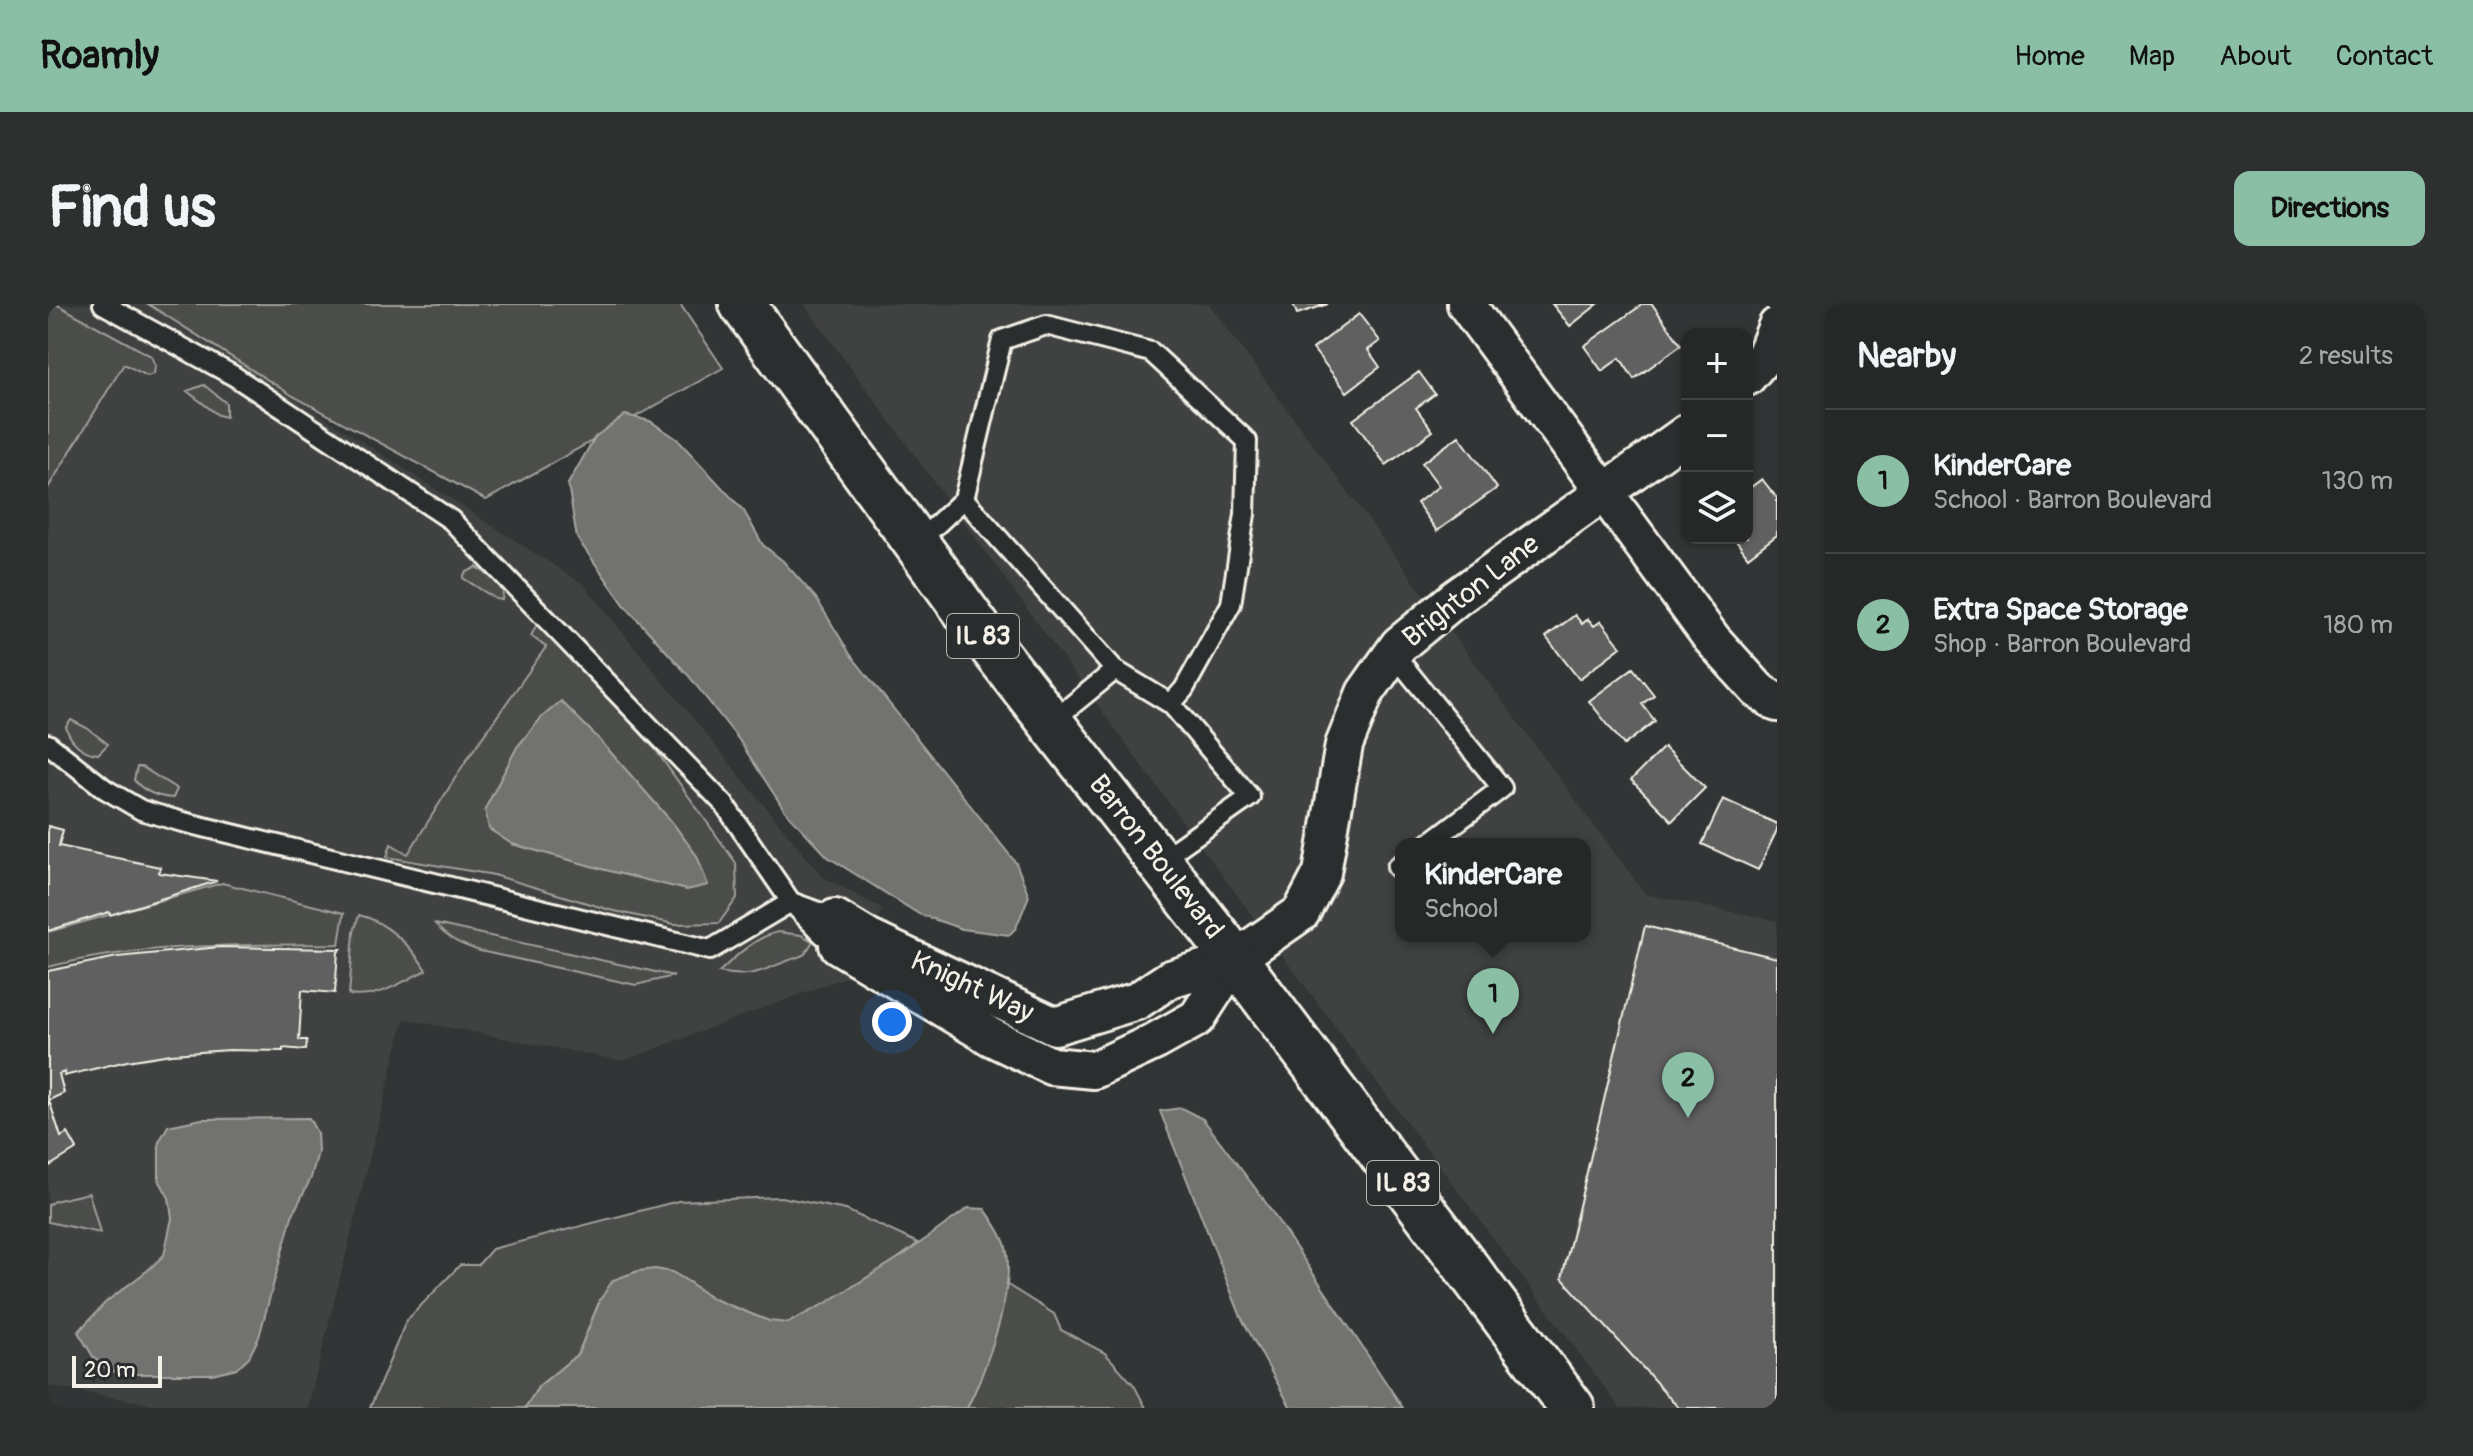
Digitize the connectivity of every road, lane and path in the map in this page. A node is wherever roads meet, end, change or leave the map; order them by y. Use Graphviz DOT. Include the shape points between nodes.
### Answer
graph roads {
  1 [pos="103,304"];
  2 [pos="742,304"];
  3 [pos="1466,304"];
  4 [pos="1777,326"];
  5 [pos="1753,370"];
  6 [pos="1681,437"];
  7 [pos="1604,492"];
  8 [pos="964,499"];
  9 [pos="916,544"];
  10 [pos="1393,653"];
  11 [pos="1115,670"];
  12 [pos="1777,703"];
  13 [pos="1171,704"];
  14 [pos="1051,722"];
  15 [pos="48,744"];
  16 [pos="1436,838"];
  17 [pos="1159,861"];
  18 [pos="791,902"];
  19 [pos="829,927"];
  20 [pos="1235,959"];
  21 [pos="1572,1408"];
  1 -- 18 [label="lane" via="234,376 451,520 724,804"];
  2 -- 9 [label="main road, Barron Boulevard / IL 83"];
  3 -- 7 [label="street"];
  4 -- 5 [label="street"];
  6 -- 7 [label="street, Brighton Lane"];
  7 -- 10 [label="street, Brighton Lane" via="1456,598"];
  7 -- 12 [label="street" via="1712,639 1758,690"];
  8 -- 9 [label="lane"];
  8 -- 11 [label="lane"];
  8 -- 13 [label="lane" via="1002,340 1046,325 1151,352 1247,441 1245,514 1231,604"];
  9 -- 14 [label="main road, Barron Boulevard / IL 83"];
  10 -- 16 [label="lane" via="1502,788"];
  10 -- 20 [label="street, Brighton Lane" via="1365,693 1344,745 1322,873 1301,913"];
  11 -- 13 [label="lane"];
  11 -- 14 [label="lane"];
  13 -- 17 [label="lane" via="1250,797"];
  14 -- 17 [label="main road, Barron Boulevard / IL 83"];
  15 -- 18 [label="lane" via="141,810 710,950"];
  17 -- 20 [label="main road, Barron Boulevard / IL 83"];
  18 -- 19 [label="lane"];
  19 -- 20 [label="street, Knight Way" via="868,938 1055,1026 1137,1001 1170,979"];
  19 -- 20 [label="street, Knight Way" via="858,958 991,1037 1051,1066 1094,1070 1197,1018"];
  20 -- 21 [label="main road, Barron Boulevard / IL 83"];
}
